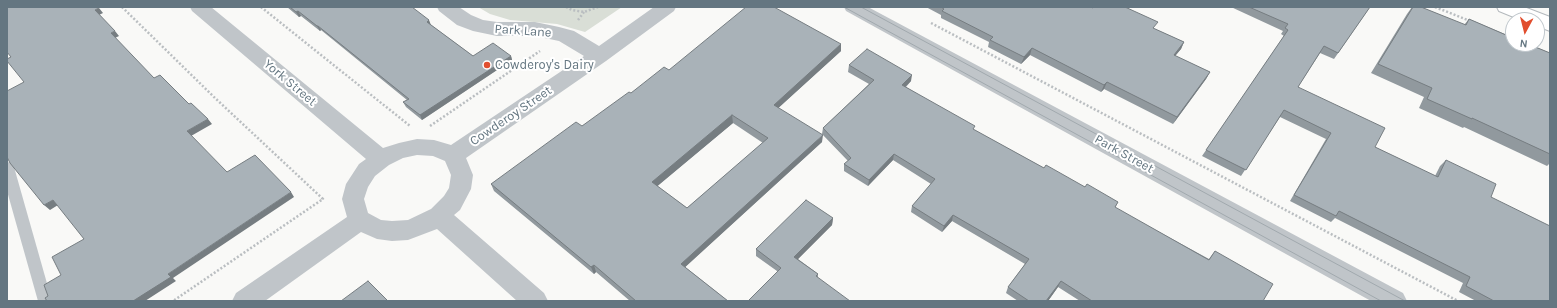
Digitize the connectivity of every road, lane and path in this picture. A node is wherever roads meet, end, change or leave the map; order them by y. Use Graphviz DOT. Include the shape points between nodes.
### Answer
graph roads {
  1 [pos="122,7"];
  2 [pos="199,7"];
  3 [pos="261,7"];
  4 [pos="446,7"];
  5 [pos="566,7"];
  6 [pos="598,7"];
  7 [pos="667,7"];
  8 [pos="853,7"];
  9 [pos="1435,7"];
  10 [pos="1506,7"];
  11 [pos="584,12"];
  12 [pos="1470,21"];
  13 [pos="929,22"];
  14 [pos="1550,24"];
  15 [pos="567,36"];
  16 [pos="599,56"];
  17 [pos="413,129"];
  18 [pos="425,130"];
  19 [pos="454,155"];
  20 [pos="381,159"];
  21 [pos="7,167"];
  22 [pos="439,216"];
  23 [pos="360,220"];
  24 [pos="45,301"];
  25 [pos="173,301"];
  26 [pos="245,301"];
  27 [pos="534,301"];
  28 [pos="1394,301"];
  29 [pos="1458,301"];
  1 -- 25 [label="path" via="323,198"];
  2 -- 20 [label="street, York Street"];
  3 -- 17 [label="path"];
  4 -- 15 [label="street, Park Lane" via="464,20 480,26 497,29 536,29"];
  5 -- 11 [label="path"];
  6 -- 11 [label="path"];
  7 -- 16 [label="street, Cowderoy Street"];
  8 -- 28 [label="street, Park Street"];
  9 -- 12 [label="path"];
  10 -- 14 [label="main road"];
  11 -- 15 [label="path"];
  13 -- 29 [label="path"];
  15 -- 16 [label="street, Park Lane"];
  15 -- 18 [label="path" via="546,47"];
  16 -- 19 [label="street, Cowderoy Street"];
  19 -- 20 [label="street" via="434,148 417,147"];
  19 -- 22 [label="street" via="462,175 460,189 452,203"];
  20 -- 23 [label="street" via="367,170 357,184 353,199"];
  21 -- 24 [label="lane"];
  22 -- 23 [label="street" via="408,230 392,231 377,229"];
  22 -- 27 [label="street"];
  23 -- 26 [label="street"];
}
